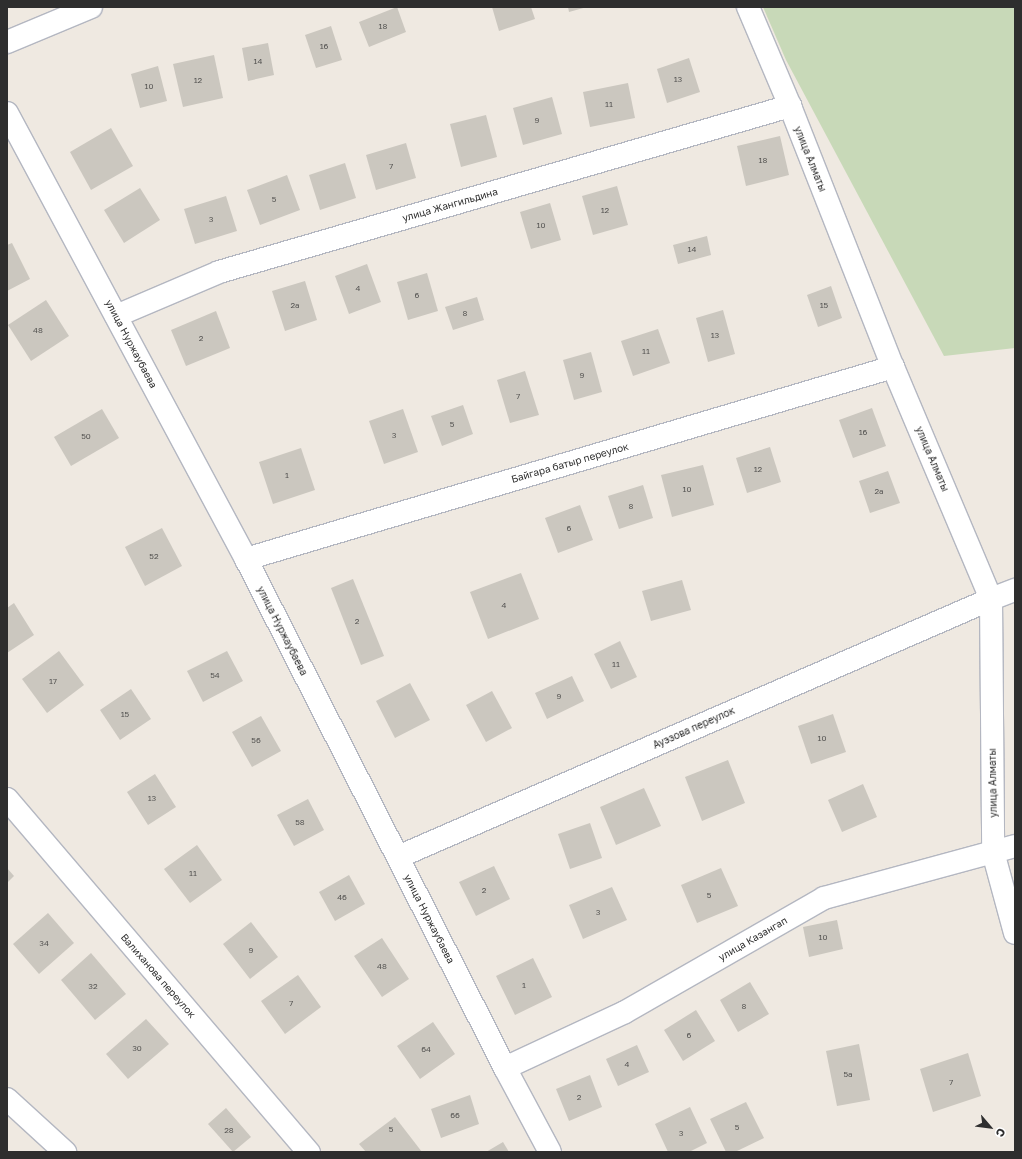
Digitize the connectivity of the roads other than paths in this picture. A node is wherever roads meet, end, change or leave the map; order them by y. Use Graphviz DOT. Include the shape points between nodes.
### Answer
graph roads {
  1 [pos="91,7"];
  2 [pos="748,7"];
  3 [pos="7,42"];
  4 [pos="790,106"];
  5 [pos="7,113"];
  6 [pos="116,316"];
  7 [pos="893,367"];
  8 [pos="246,559"];
  9 [pos="1015,590"];
  10 [pos="990,599"];
  11 [pos="7,799"];
  12 [pos="1015,846"];
  13 [pos="993,852"];
  14 [pos="398,857"];
  15 [pos="1015,933"];
  16 [pos="505,1068"];
  17 [pos="7,1099"];
  18 [pos="65,1152"];
  19 [pos="309,1152"];
  20 [pos="550,1152"];
  1 -- 3 [label="street"];
  2 -- 4 [label="street, улица Алматы"];
  4 -- 6 [label="street, улица Жангильдина" via="219,272"];
  4 -- 7 [label="street, улица Алматы"];
  5 -- 6 [label="street, улица Нуржаубаева"];
  6 -- 8 [label="street, улица Нуржаубаева"];
  7 -- 8 [label="street, Байгара батыр переулок"];
  7 -- 10 [label="street, улица Алматы"];
  8 -- 14 [label="street, улица Нуржаубаева"];
  9 -- 10 [label="street, Ауэзова переулок"];
  10 -- 13 [label="street, улица Алматы"];
  10 -- 14 [label="street, Ауэзова переулок"];
  11 -- 19 [label="street, Валиханова переулок"];
  12 -- 13 [label="street, улица Казангап"];
  13 -- 15 [label="street, улица Алматы"];
  13 -- 16 [label="street, улица Казангап" via="824,898 625,1012"];
  14 -- 16 [label="street, улица Нуржаубаева"];
  16 -- 20 [label="street, улица Нуржаубаева"];
  17 -- 18 [label="street"];
}
